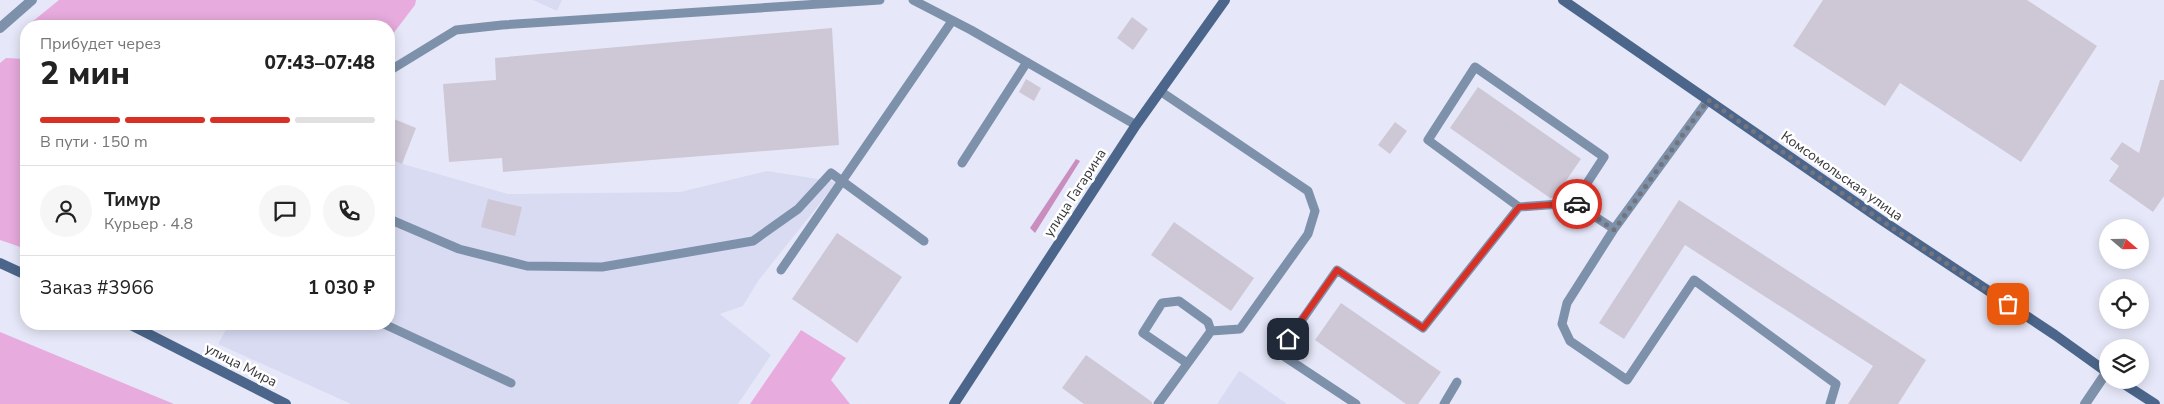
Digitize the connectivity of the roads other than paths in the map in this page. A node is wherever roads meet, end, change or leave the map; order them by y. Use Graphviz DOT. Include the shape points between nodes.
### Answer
graph roads {
  1 [pos="32,0"];
  2 [pos="880,0"];
  3 [pos="913,0"];
  4 [pos="1225,0"];
  5 [pos="1563,0"];
  6 [pos="952,21"];
  7 [pos="0,28"];
  8 [pos="1027,62"];
  9 [pos="395,67"];
  10 [pos="1160,91"];
  11 [pos="1708,100"];
  12 [pos="1136,125"];
  13 [pos="962,163"];
  14 [pos="843,180"];
  15 [pos="1574,203"];
  16 [pos="1519,207"];
  17 [pos="395,222"];
  18 [pos="1614,230"];
  19 [pos="924,241"];
  20 [pos="0,262"];
  21 [pos="781,270"];
  22 [pos="20,272"];
  23 [pos="395,329"];
  24 [pos="141,330"];
  25 [pos="1211,331"];
  26 [pos="1187,363"];
  27 [pos="2099,367"];
  28 [pos="1457,382"];
  29 [pos="511,383"];
  30 [pos="2099,384"];
  31 [pos="2132,389"];
  32 [pos="286,404"];
  33 [pos="954,404"];
  34 [pos="1158,404"];
  35 [pos="1356,404"];
  36 [pos="1444,404"];
  37 [pos="1830,404"];
  38 [pos="2085,404"];
  39 [pos="2155,404"];
  1 -- 7 [label="street"];
  2 -- 9 [label="lane" via="456,30"];
  3 -- 6 [label="lane"];
  4 -- 10 [label="main road, улица Гагарина"];
  5 -- 11 [label="main road, Комсомольская улица"];
  6 -- 8 [label="lane"];
  6 -- 14 [label="lane"];
  8 -- 12 [label="lane"];
  8 -- 13 [label="lane"];
  10 -- 12 [label="main road, улица Гагарина"];
  10 -- 25 [label="lane" via="1308,191 1315,211 1308,234 1240,328"];
  11 -- 18 [label="lane"];
  11 -- 27 [label="main road, Комсомольская улица"];
  12 -- 33 [label="main road, улица Гагарина"];
  14 -- 17 [label="lane" via="831,173 798,209 753,241 602,267 527,266 459,249"];
  14 -- 19 [label="lane"];
  14 -- 21 [label="lane"];
  15 -- 16 [label="lane"];
  15 -- 16 [label="lane" via="1604,157 1475,67 1428,140"];
  15 -- 18 [label="lane"];
  16 -- 35 [label="lane" via="1423,328 1337,270 1279,353"];
  18 -- 37 [label="lane" via="1567,303 1562,324 1570,341 1627,380 1694,280 1836,384"];
  20 -- 22 [label="main road"];
  23 -- 29 [label="lane"];
  24 -- 32 [label="main road, улица Мира"];
  25 -- 26 [label="lane"];
  25 -- 26 [label="lane" via="1208,322 1179,301 1162,303 1142,333"];
  26 -- 34 [label="lane"];
  28 -- 36 [label="lane"];
  30 -- 38 [label="street"];
  31 -- 39 [label="main road"];
}
